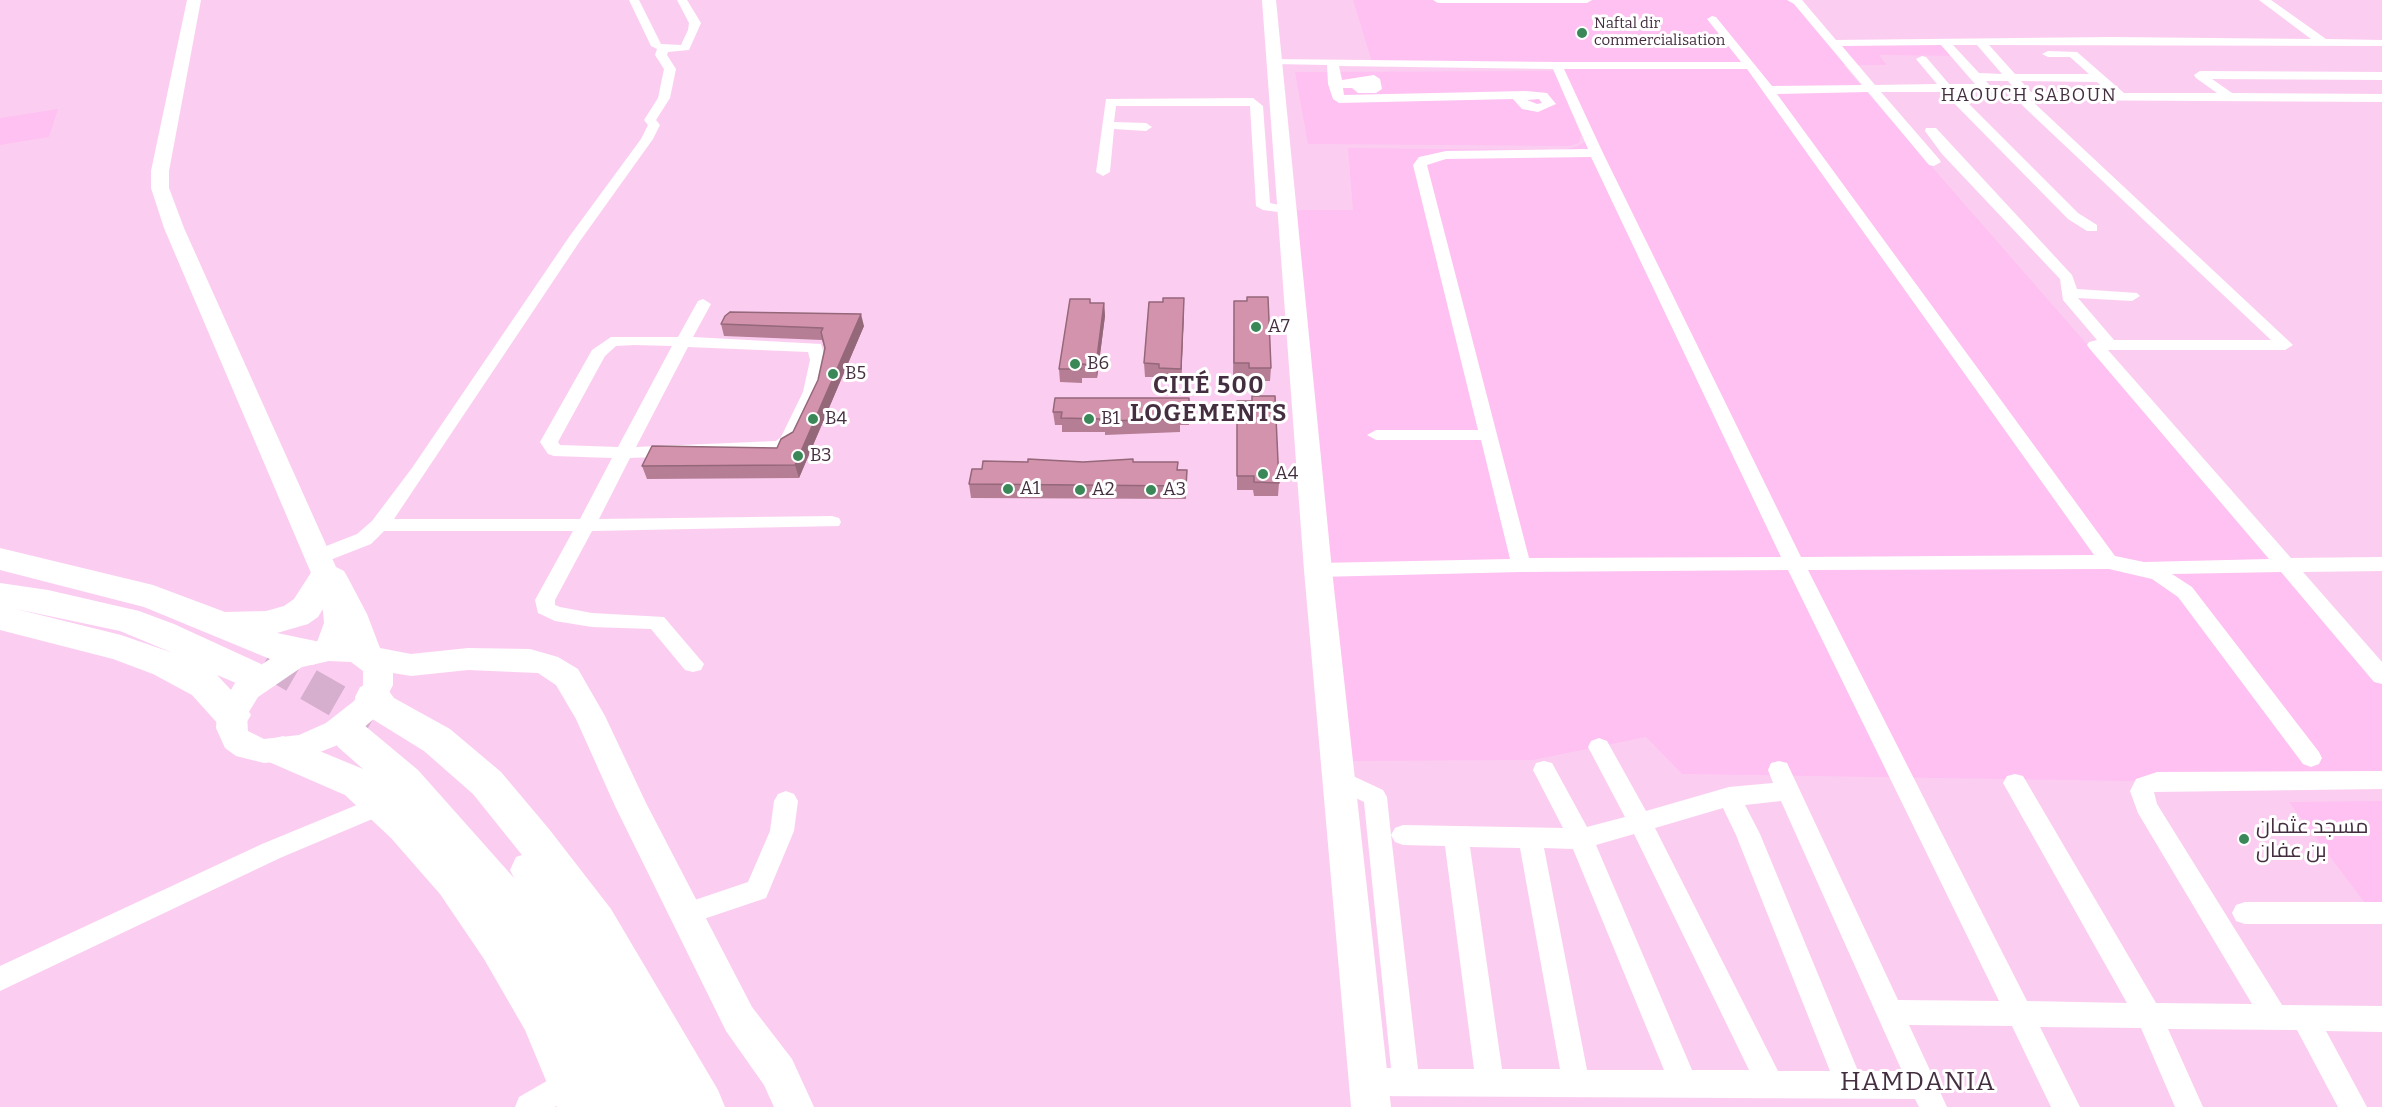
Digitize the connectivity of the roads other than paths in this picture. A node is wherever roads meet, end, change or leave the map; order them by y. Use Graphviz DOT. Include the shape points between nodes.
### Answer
graph roads {
  1 [pos="194,0"];
  2 [pos="634,0"];
  3 [pos="682,0"];
  4 [pos="1269,0"];
  5 [pos="1438,0"];
  6 [pos="1587,0"];
  7 [pos="2264,0"];
  8 [pos="1795,1"];
  9 [pos="1712,19"];
  10 [pos="1945,42"];
  11 [pos="1832,43"];
  12 [pos="2324,43"];
  13 [pos="2382,43"];
  14 [pos="663,49"];
  15 [pos="1992,50"];
  16 [pos="2038,54"];
  17 [pos="1922,59"];
  18 [pos="1274,61"];
  19 [pos="1332,61"];
  20 [pos="1750,65"];
  21 [pos="1557,66"];
  22 [pos="2382,76"];
  23 [pos="1978,77"];
  24 [pos="2101,78"];
  25 [pos="2013,79"];
  26 [pos="1334,84"];
  27 [pos="1375,84"];
  28 [pos="1946,88"];
  29 [pos="1870,89"];
  30 [pos="1768,90"];
  31 [pos="1526,95"];
  32 [pos="2028,96"];
  33 [pos="2121,96"];
  34 [pos="2229,97"];
  35 [pos="2382,98"];
  36 [pos="1107,125"];
  37 [pos="1146,127"];
  38 [pos="1932,130"];
  39 [pos="1596,153"];
  40 [pos="1934,162"];
  41 [pos="1103,172"];
  42 [pos="1288,211"];
  43 [pos="2092,228"];
  44 [pos="2070,292"];
  45 [pos="2132,296"];
  46 [pos="703,304"];
  47 [pos="683,342"];
  48 [pos="2110,345"];
  49 [pos="1376,435"];
  50 [pos="1490,435"];
  51 [pos="624,453"];
  52 [pos="832,522"];
  53 [pos="379,525"];
  54 [pos="586,525"];
  55 [pos="0,559"];
  56 [pos="2109,562"];
  57 [pos="2382,564"];
  58 [pos="1521,565"];
  59 [pos="1795,565"];
  60 [pos="2286,566"];
  61 [pos="2145,567"];
  62 [pos="322,570"];
  63 [pos="1318,570"];
  64 [pos="0,574"];
  65 [pos="0,595"];
  66 [pos="0,618"];
  67 [pos="213,621"];
  68 [pos="321,651"];
  69 [pos="369,657"];
  70 [pos="501,658"];
  71 [pos="693,664"];
  72 [pos="2382,676"];
  73 [pos="232,715"];
  74 [pos="365,718"];
  75 [pos="1599,747"];
  76 [pos="284,751"];
  77 [pos="2311,758"];
  78 [pos="1544,770"];
  79 [pos="1338,778"];
  80 [pos="2382,780"];
  81 [pos="2015,783"];
  82 [pos="1729,798"];
  83 [pos="786,801"];
  84 [pos="381,805"];
  85 [pos="1640,822"];
  86 [pos="1456,836"];
  87 [pos="1392,837"];
  88 [pos="1530,838"];
  89 [pos="1581,839"];
  90 [pos="1344,840"];
  91 [pos="1386,885"];
  92 [pos="1349,886"];
  93 [pos="2245,913"];
  94 [pos="686,914"];
  95 [pos="2382,914"];
  96 [pos="0,979"];
  97 [pos="1890,1012"];
  98 [pos="2020,1013"];
  99 [pos="2149,1016"];
  100 [pos="2275,1018"];
  101 [pos="2305,1019"];
  102 [pos="2382,1019"];
  103 [pos="1406,1082"];
  104 [pos="1490,1083"];
  105 [pos="1576,1083"];
  106 [pos="1684,1084"];
  107 [pos="1770,1084"];
  108 [pos="1849,1084"];
  109 [pos="576,1094"];
  110 [pos="1370,1094"];
  111 [pos="1928,1096"];
  112 [pos="529,1107"];
  113 [pos="616,1107"];
  114 [pos="662,1107"];
  115 [pos="701,1107"];
  116 [pos="794,1107"];
  117 [pos="2066,1107"];
  118 [pos="2189,1107"];
  119 [pos="2353,1107"];
  1 -- 62 [label="main road" via="160,171 160,188"];
  2 -- 14 [label="street" via="657,46"];
  3 -- 14 [label="street" via="695,23 694,30 685,48"];
  4 -- 18 [label="main road"];
  5 -- 6 [label="street"];
  7 -- 12 [label="street"];
  8 -- 11 [label="street"];
  9 -- 20 [label="street"];
  10 -- 11 [label="street"];
  10 -- 15 [label="street"];
  10 -- 23 [label="street"];
  11 -- 29 [label="street"];
  12 -- 13 [label="street"];
  12 -- 15 [label="street" via="2135,40"];
  14 -- 53 [label="street" via="661,55 670,69 664,98 650,120 654,125 647,139 573,240"];
  15 -- 25 [label="street"];
  16 -- 24 [label="street" via="2073,54"];
  17 -- 28 [label="street"];
  18 -- 19 [label="street"];
  18 -- 42 [label="main road"];
  19 -- 21 [label="street"];
  19 -- 26 [label="street"];
  20 -- 21 [label="street"];
  20 -- 30 [label="street"];
  21 -- 39 [label="street"];
  22 -- 34 [label="street" via="2200,75"];
  23 -- 25 [label="street"];
  23 -- 28 [label="street" via="1985,87"];
  24 -- 25 [label="street"];
  24 -- 33 [label="street"];
  25 -- 32 [label="street"];
  26 -- 27 [label="street" via="1376,89"];
  26 -- 31 [label="street" via="1339,99"];
  28 -- 29 [label="street"];
  28 -- 43 [label="street" via="2073,216"];
  29 -- 30 [label="street"];
  29 -- 40 [label="street"];
  30 -- 56 [label="street"];
  32 -- 33 [label="street"];
  32 -- 48 [label="street" via="2024,100 2028,104 2285,345"];
  33 -- 34 [label="street"];
  34 -- 35 [label="street"];
  36 -- 37 [label="street"];
  36 -- 41 [label="street"];
  36 -- 42 [label="street" via="1109,104 1113,101 1253,102 1257,106 1263,206"];
  38 -- 44 [label="street" via="1947,152 2067,278"];
  39 -- 50 [label="street" via="1446,155 1424,160 1420,165"];
  39 -- 59 [label="street"];
  42 -- 63 [label="main road"];
  44 -- 45 [label="street"];
  44 -- 48 [label="street" via="2071,300"];
  46 -- 47 [label="street"];
  47 -- 51 [label="street"];
  47 -- 51 [label="street" via="618,341 603,347 549,442 554,450 563,453"];
  47 -- 51 [label="street" via="815,347 818,360 812,392 788,440 780,446"];
  48 -- 60 [label="street" via="2095,345"];
  49 -- 50 [label="street"];
  50 -- 58 [label="street"];
  51 -- 54 [label="street"];
  52 -- 54 [label="street"];
  53 -- 54 [label="street"];
  53 -- 62 [label="street"];
  54 -- 71 [label="street" via="545,600 545,608 555,614 592,620 657,622"];
  55 -- 67 [label="highway" via="153,597"];
  56 -- 59 [label="street"];
  56 -- 61 [label="street"];
  57 -- 60 [label="street"];
  58 -- 59 [label="street"];
  58 -- 63 [label="street"];
  59 -- 98 [label="street"];
  60 -- 61 [label="street"];
  60 -- 72 [label="street"];
  61 -- 77 [label="street" via="2170,579 2185,592"];
  62 -- 67 [label="highway" via="306,608 282,621 244,625"];
  62 -- 68 [label="main road" via="338,623"];
  62 -- 69 [label="main road" via="334,578"];
  63 -- 79 [label="main road"];
  64 -- 65 [label="highway" via="152,608 257,667 127,620"];
  66 -- 73 [label="highway" via="110,644 166,665 206,685"];
  67 -- 68 [label="highway" via="283,650"];
  68 -- 69 [label="main road" via="345,650"];
  68 -- 73 [label="main road" via="285,662 261,677 237,702"];
  69 -- 70 [label="main road" via="411,665"];
  69 -- 74 [label="main road" via="379,674"];
  70 -- 74 [label="main road" via="392,685"];
  70 -- 94 [label="main road" via="548,665 567,677 590,716"];
  73 -- 76 [label="main road" via="231,728 236,739 247,747"];
  74 -- 76 [label="main road" via="365,709 337,732"];
  74 -- 113 [label="highway" via="404,781 498,889 543,961"];
  74 -- 114 [label="highway" via="452,780 499,824 549,895 595,974"];
  74 -- 115 [label="highway" via="374,702 437,740 487,783 596,923"];
  75 -- 85 [label="street"];
  76 -- 84 [label="highway" via="359,784"];
  78 -- 89 [label="street"];
  79 -- 87 [label="street" via="1375,797"];
  79 -- 90 [label="main road"];
  80 -- 100 [label="street" via="2157,782 2144,786 2146,806"];
  81 -- 99 [label="street"];
  82 -- 85 [label="street"];
  82 -- 97 [label="street" via="1783,781"];
  82 -- 108 [label="street" via="1748,834"];
  83 -- 94 [label="street" via="782,831 757,890"];
  84 -- 96 [label="street" via="271,851"];
  84 -- 109 [label="highway" via="405,826 461,890 542,1017"];
  85 -- 89 [label="street"];
  85 -- 107 [label="street"];
  86 -- 87 [label="street"];
  86 -- 88 [label="street"];
  86 -- 104 [label="street"];
  87 -- 90 [label="street"];
  87 -- 91 [label="street"];
  88 -- 89 [label="street"];
  88 -- 105 [label="street"];
  89 -- 106 [label="street"];
  90 -- 92 [label="main road"];
  91 -- 92 [label="street"];
  91 -- 103 [label="street"];
  92 -- 110 [label="main road"];
  93 -- 95 [label="street"];
  94 -- 116 [label="main road" via="739,1019 778,1072"];
  97 -- 98 [label="street"];
  97 -- 111 [label="street"];
  98 -- 99 [label="street"];
  98 -- 117 [label="street"];
  99 -- 100 [label="street"];
  99 -- 118 [label="street"];
  100 -- 101 [label="street"];
  101 -- 102 [label="street"];
  101 -- 119 [label="street"];
  103 -- 104 [label="street"];
  103 -- 110 [label="street"];
  104 -- 105 [label="street"];
  105 -- 106 [label="street"];
  106 -- 107 [label="street"];
  107 -- 108 [label="street"];
  108 -- 111 [label="street"];
  109 -- 112 [label="street"];
}
